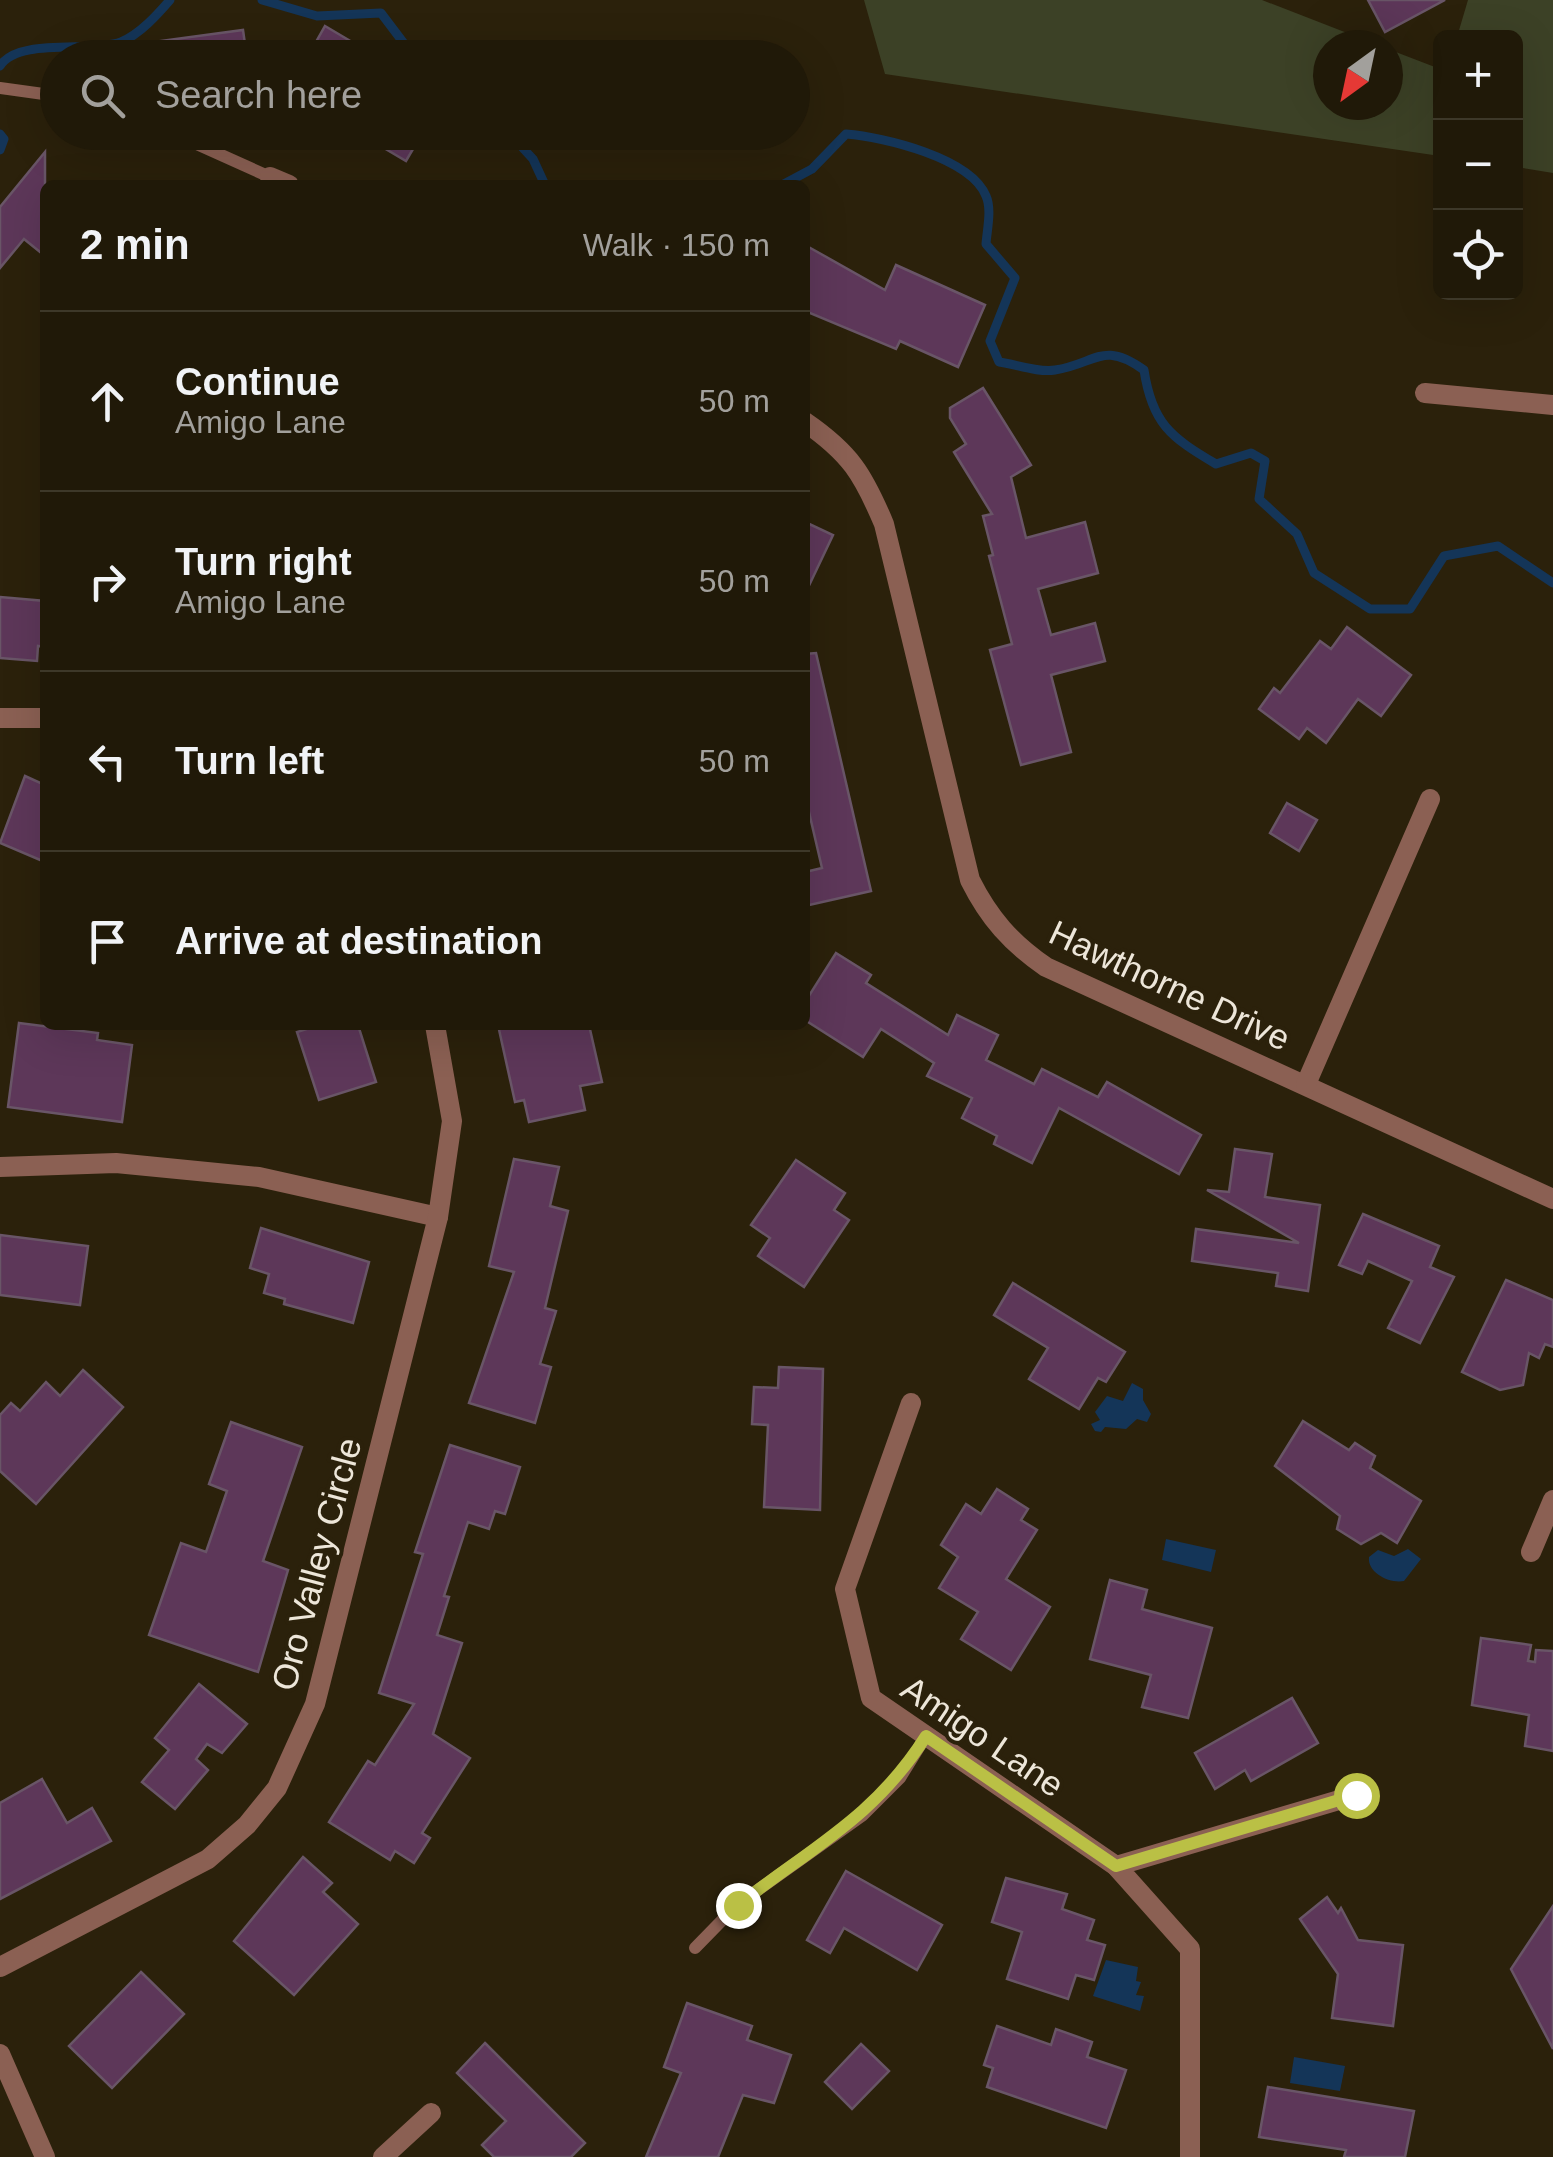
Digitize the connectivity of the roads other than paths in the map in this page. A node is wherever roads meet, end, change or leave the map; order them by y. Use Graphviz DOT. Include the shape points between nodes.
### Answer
graph roads {
  1 [pos="0,88"];
  2 [pos="40,93"];
  3 [pos="210,150"];
  4 [pos="278,180"];
  5 [pos="1425,393"];
  6 [pos="1553,405"];
  7 [pos="810,425"];
  8 [pos="0,718"];
  9 [pos="40,718"];
  10 [pos="1430,799"];
  11 [pos="435,1030"];
  12 [pos="1306,1084"];
  13 [pos="0,1167"];
  14 [pos="1553,1199"];
  15 [pos="438,1217"];
  16 [pos="912,1403"];
  17 [pos="1553,1500"];
  18 [pos="1531,1552"];
  19 [pos="926,1736"];
  20 [pos="1356,1795"];
  21 [pos="1116,1866"];
  22 [pos="695,1948"];
  23 [pos="0,1968"];
  24 [pos="0,2054"];
  25 [pos="431,2113"];
  26 [pos="45,2157"];
  27 [pos="383,2157"];
  28 [pos="1190,2157"];
  1 -- 2 [label="lane"];
  3 -- 4 [label="lane"];
  5 -- 6 [label="street"];
  7 -- 12 [label="street, Hawthorne Drive" via="864,475 884,524 970,880 987,915 1046,968"];
  8 -- 9 [label="street"];
  10 -- 12 [label="street"];
  11 -- 15 [label="street, Oro Valley Circle" via="452,1120"];
  12 -- 14 [label="street, Hawthorne Drive"];
  13 -- 15 [label="street" via="116,1163 260,1177"];
  15 -- 23 [label="street, Oro Valley Circle" via="315,1704 277,1788 247,1826 208,1858"];
  16 -- 19 [label="street, Amigo Lane" via="845,1589 871,1698"];
  17 -- 18 [label="street"];
  19 -- 21 [label="street, Amigo Lane"];
  19 -- 22 [label="lane" via="900,1778 863,1815 738,1905"];
  20 -- 21 [label="street"];
  21 -- 28 [label="street, Amigo Lane" via="1190,1949"];
  24 -- 26 [label="street"];
  25 -- 27 [label="street"];
}
